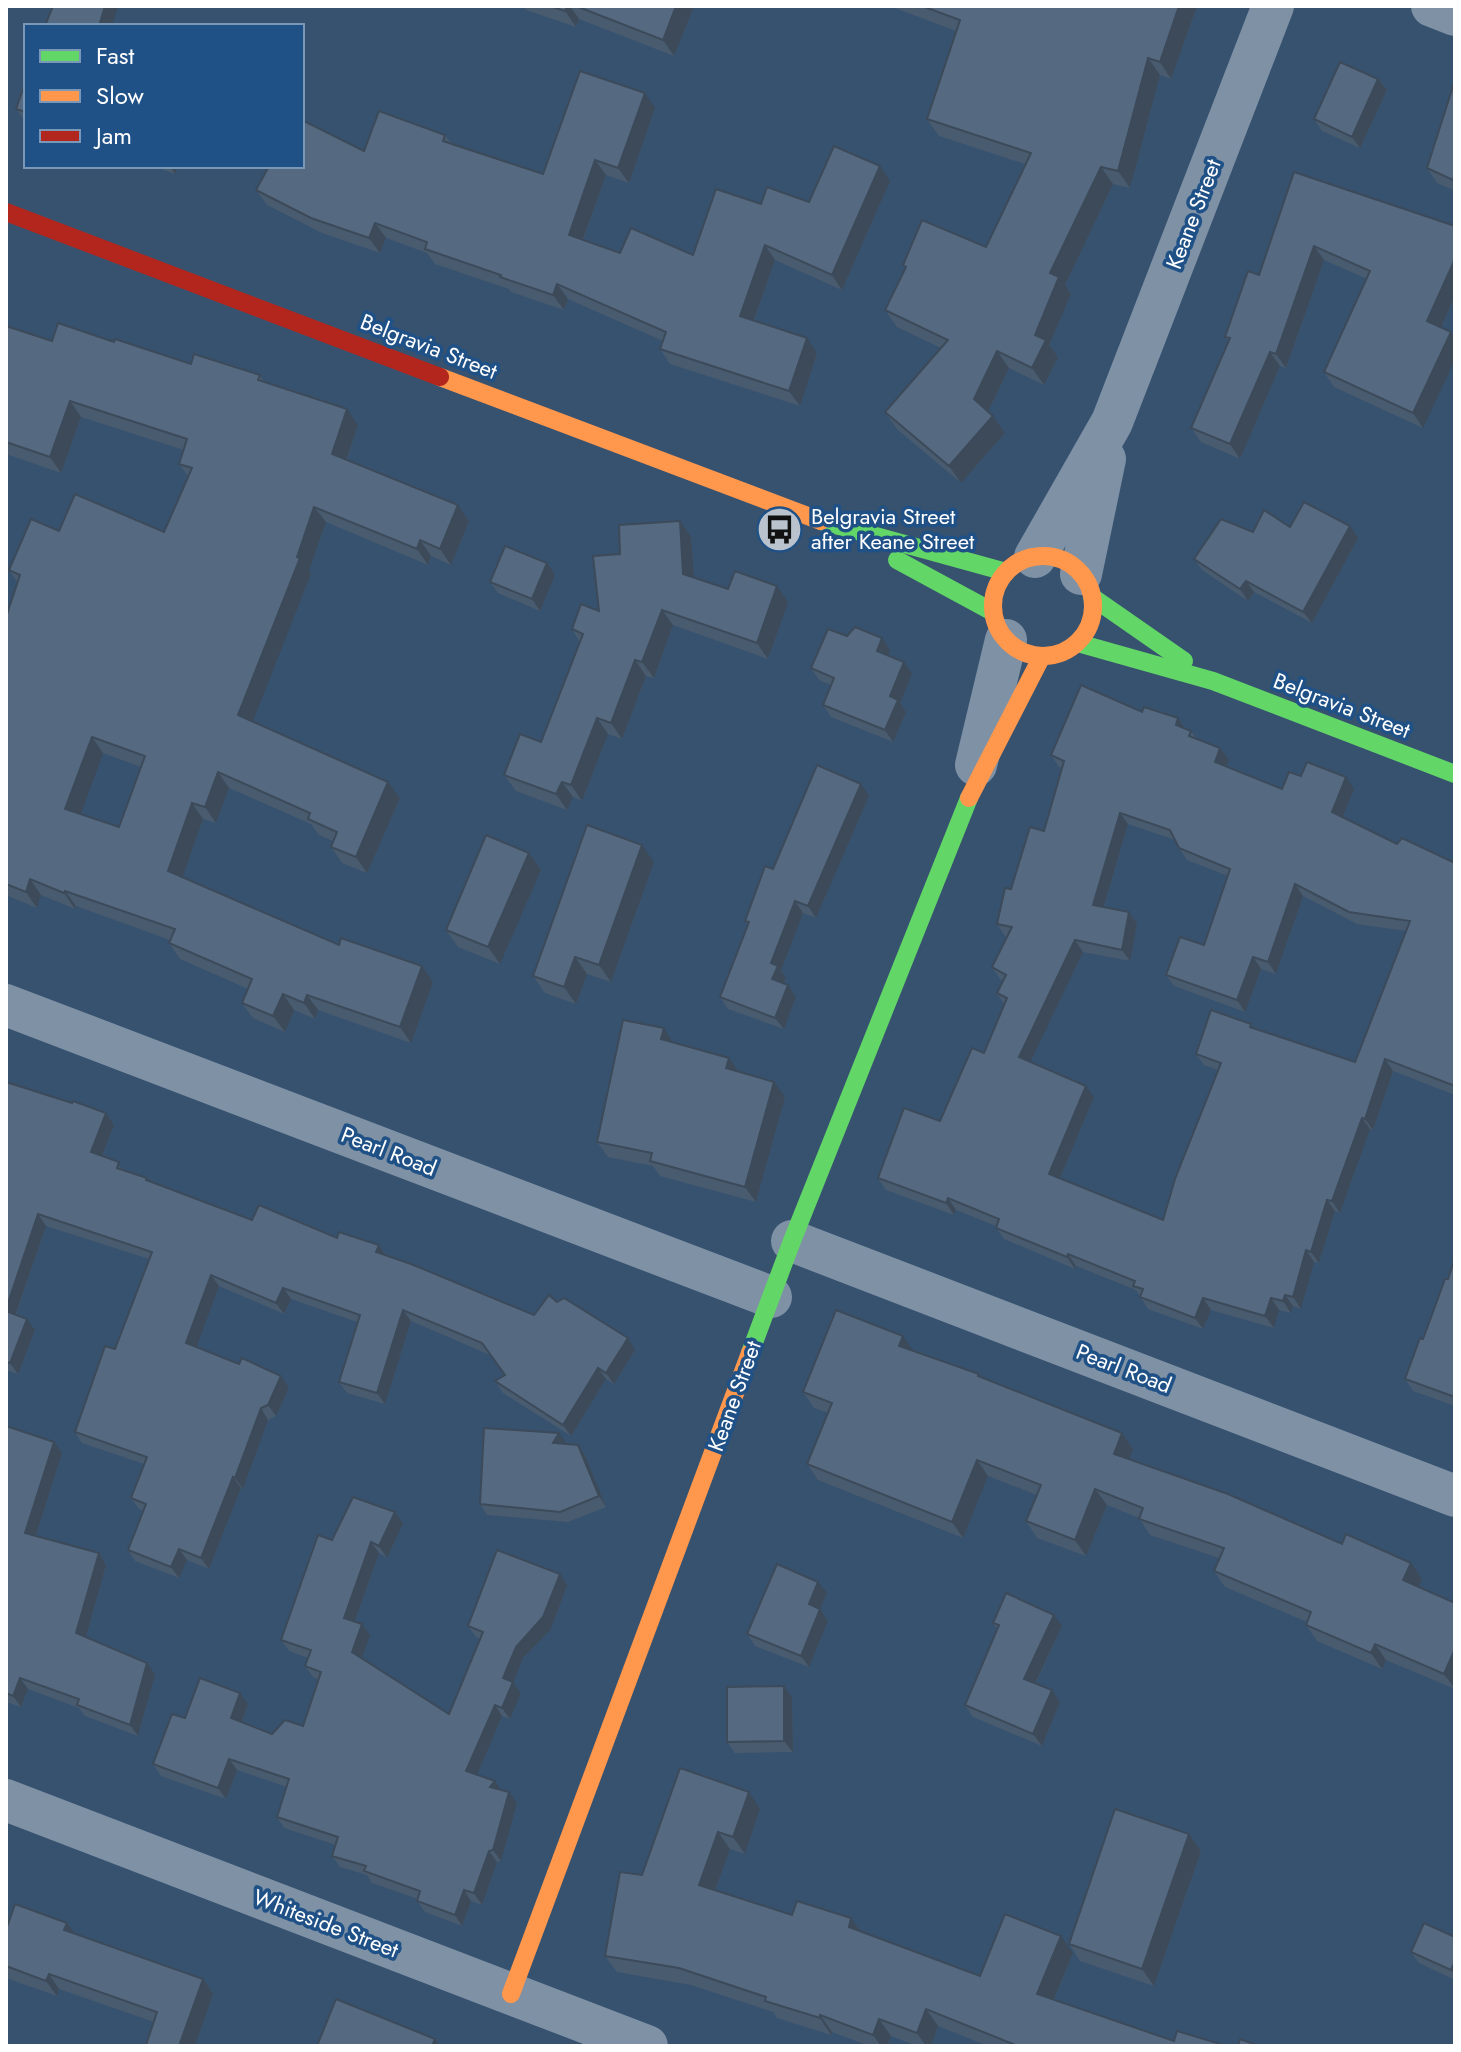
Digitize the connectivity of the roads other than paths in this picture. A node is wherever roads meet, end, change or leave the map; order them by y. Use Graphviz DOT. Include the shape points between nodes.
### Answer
graph roads {
  1 [pos="1273,6"];
  2 [pos="1432,6"];
  3 [pos="1455,15"];
  4 [pos="6,212"];
  5 [pos="1112,422"];
  6 [pos="835,526"];
  7 [pos="1020,565"];
  8 [pos="1087,585"];
  9 [pos="1014,636"];
  10 [pos="1078,643"];
  11 [pos="1213,681"];
  12 [pos="1455,774"];
  13 [pos="967,801"];
  14 [pos="6,1005"];
  15 [pos="792,1241"];
  16 [pos="771,1297"];
  17 [pos="1455,1496"];
  18 [pos="6,1800"];
  19 [pos="511,1994"];
  20 [pos="647,2046"];
  1 -- 5 [label="street, Keane Street"];
  2 -- 3 [label="street"];
  4 -- 6 [label="street, Belgravia Street"];
  5 -- 7 [label="street, Keane Street"];
  5 -- 8 [label="street, Keane Street"];
  6 -- 7 [label="street, Belgravia Street"];
  6 -- 9 [label="street, Belgravia Street"];
  7 -- 8 [label="street" via="1048,556 1060,559"];
  7 -- 9 [label="street" via="995,591"];
  8 -- 10 [label="street" via="1093,610"];
  8 -- 11 [label="street, Belgravia Street"];
  9 -- 10 [label="street" via="1055,655"];
  9 -- 13 [label="street, Keane Street"];
  10 -- 11 [label="street, Belgravia Street"];
  11 -- 12 [label="street, Belgravia Street"];
  13 -- 15 [label="street, Keane Street"];
  14 -- 16 [label="street, Pearl Road"];
  15 -- 16 [label="street, Keane Street"];
  15 -- 17 [label="street, Pearl Road"];
  16 -- 19 [label="street, Keane Street"];
  18 -- 19 [label="street, Whiteside Street"];
  19 -- 20 [label="street, Whiteside Street"];
}
